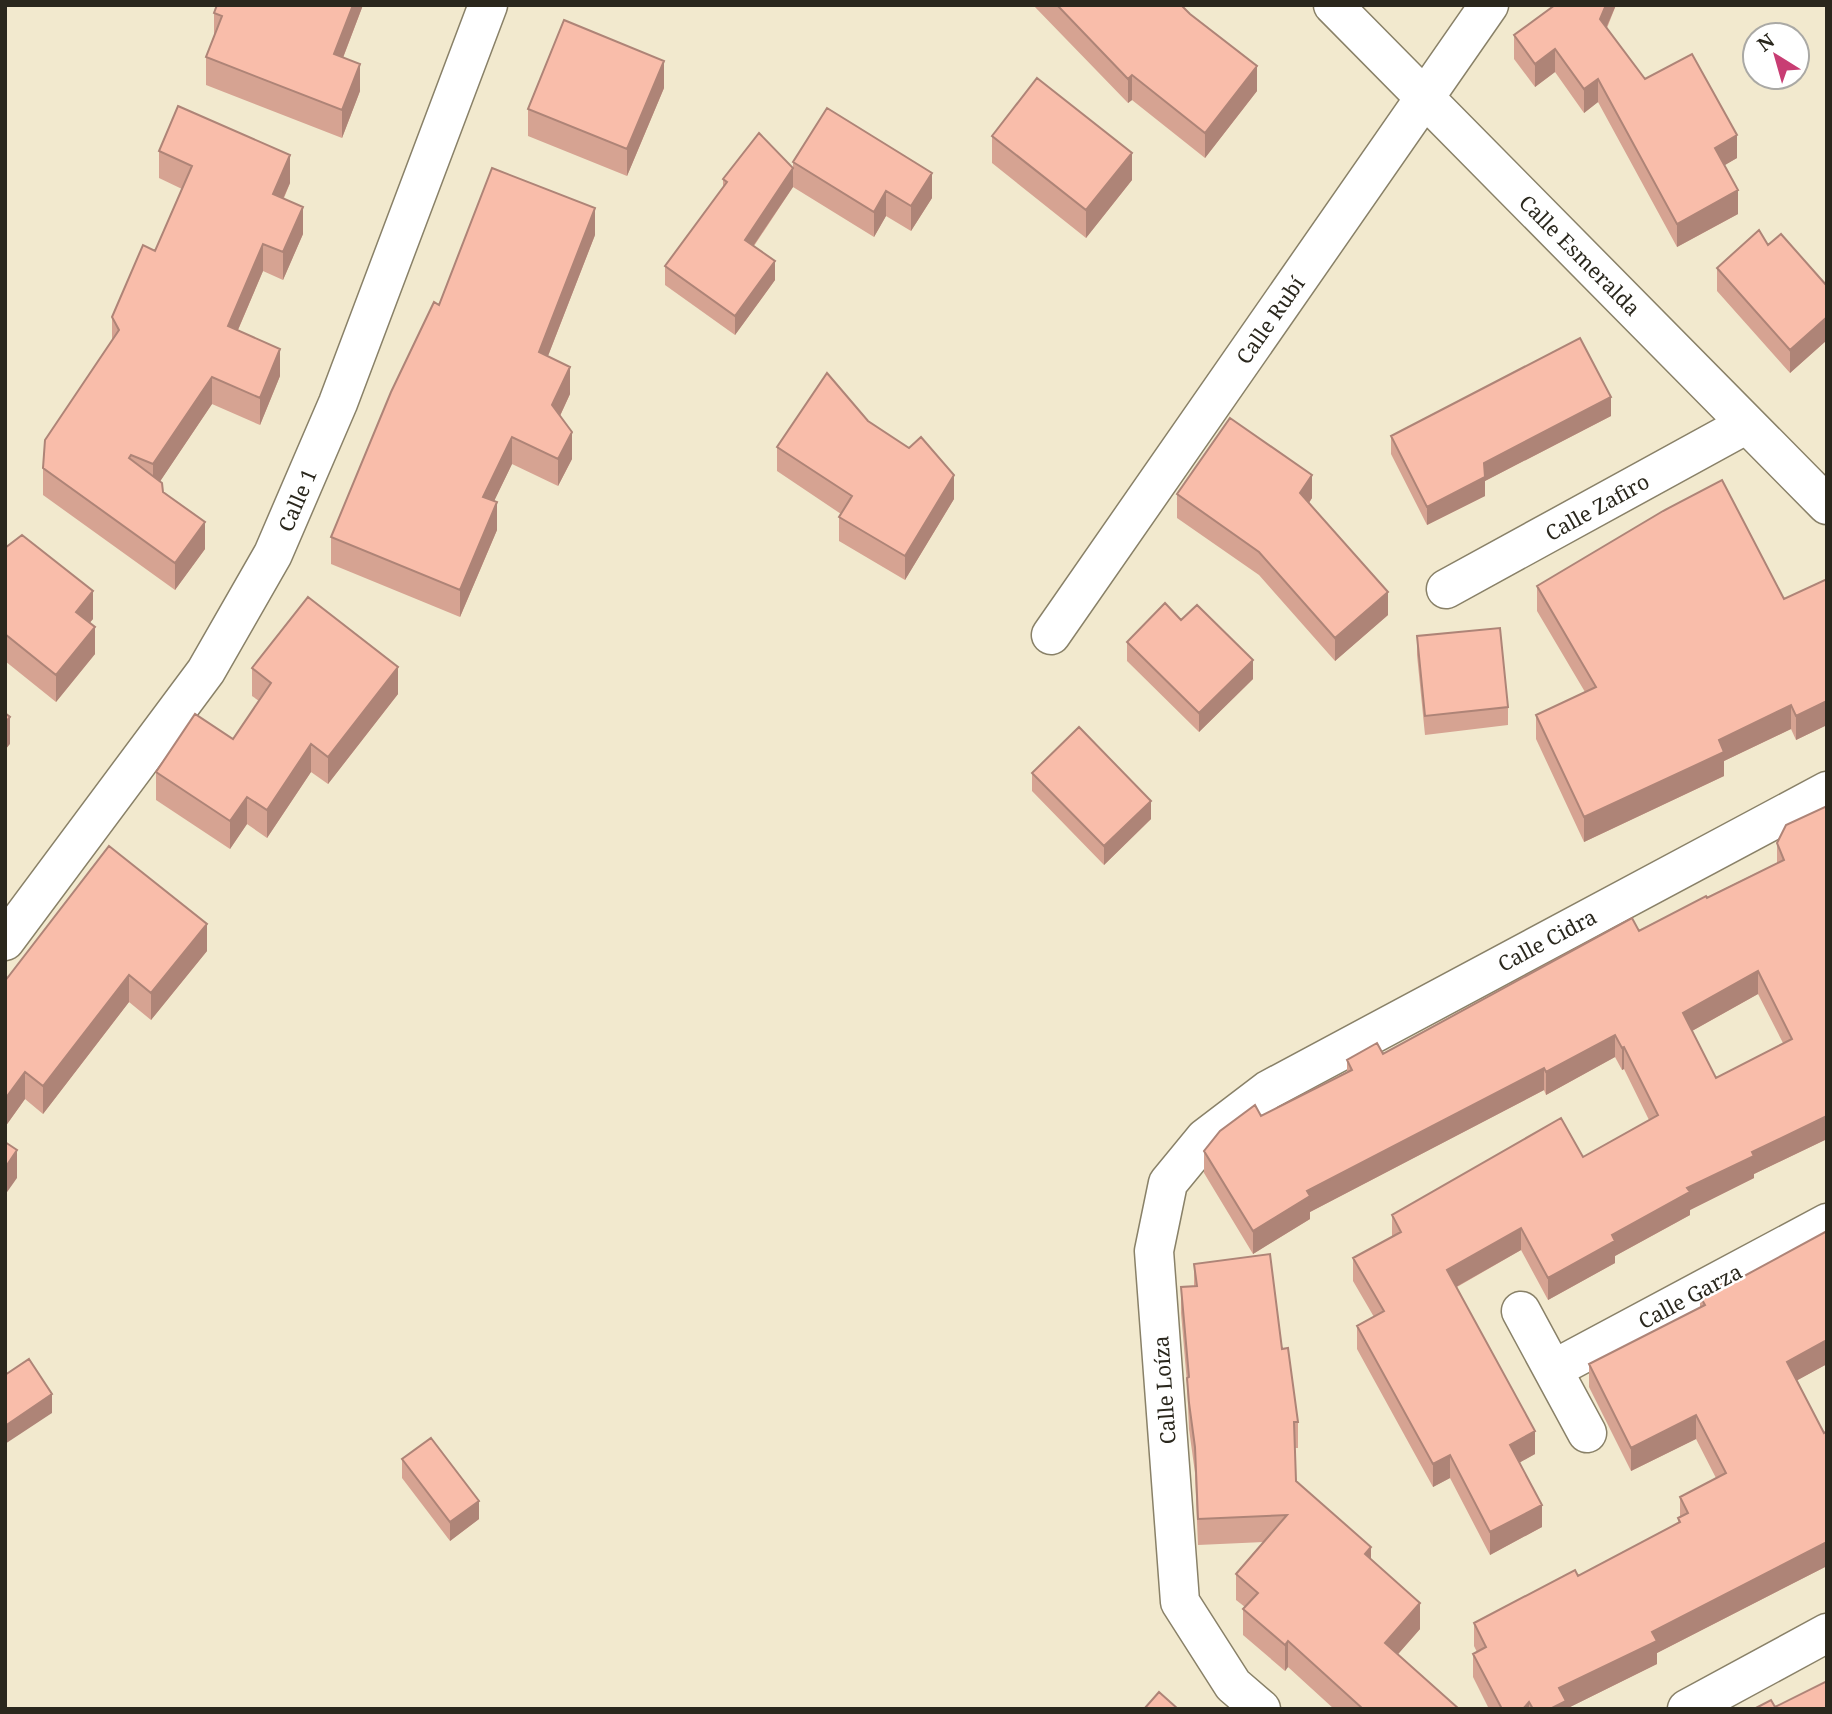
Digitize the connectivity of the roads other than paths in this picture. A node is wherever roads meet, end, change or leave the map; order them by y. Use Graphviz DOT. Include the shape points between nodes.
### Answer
graph roads {
  1 [pos="488,5"];
  2 [pos="1333,5"];
  3 [pos="1489,5"];
  4 [pos="1425,98"];
  5 [pos="1747,424"];
  6 [pos="1827,505"];
  7 [pos="1446,589"];
  8 [pos="1051,635"];
  9 [pos="1827,791"];
  10 [pos="5,940"];
  11 [pos="1268,1090"];
  12 [pos="1827,1223"];
  13 [pos="1521,1311"];
  14 [pos="1554,1369"];
  15 [pos="1587,1433"];
  16 [pos="1827,1633"];
  17 [pos="1261,1709"];
  18 [pos="1687,1709"];
  1 -- 10 [label="street, Calle 1" via="338,403 273,554 206,671"];
  2 -- 4 [label="street, Calle Esmeralda"];
  3 -- 4 [label="street, Calle Rubí"];
  4 -- 5 [label="street, Calle Esmeralda"];
  4 -- 8 [label="street, Calle Rubí"];
  5 -- 6 [label="street, Calle Esmeralda"];
  5 -- 7 [label="street, Calle Zafiro"];
  9 -- 11 [label="street, Calle Cidra"];
  11 -- 17 [label="street, Calle Loíza" via="1205,1138 1168,1183 1154,1251 1181,1602 1233,1685"];
  12 -- 14 [label="street, Calle Garza"];
  13 -- 14 [label="street"];
  14 -- 15 [label="street"];
  16 -- 18 [label="street"];
}
